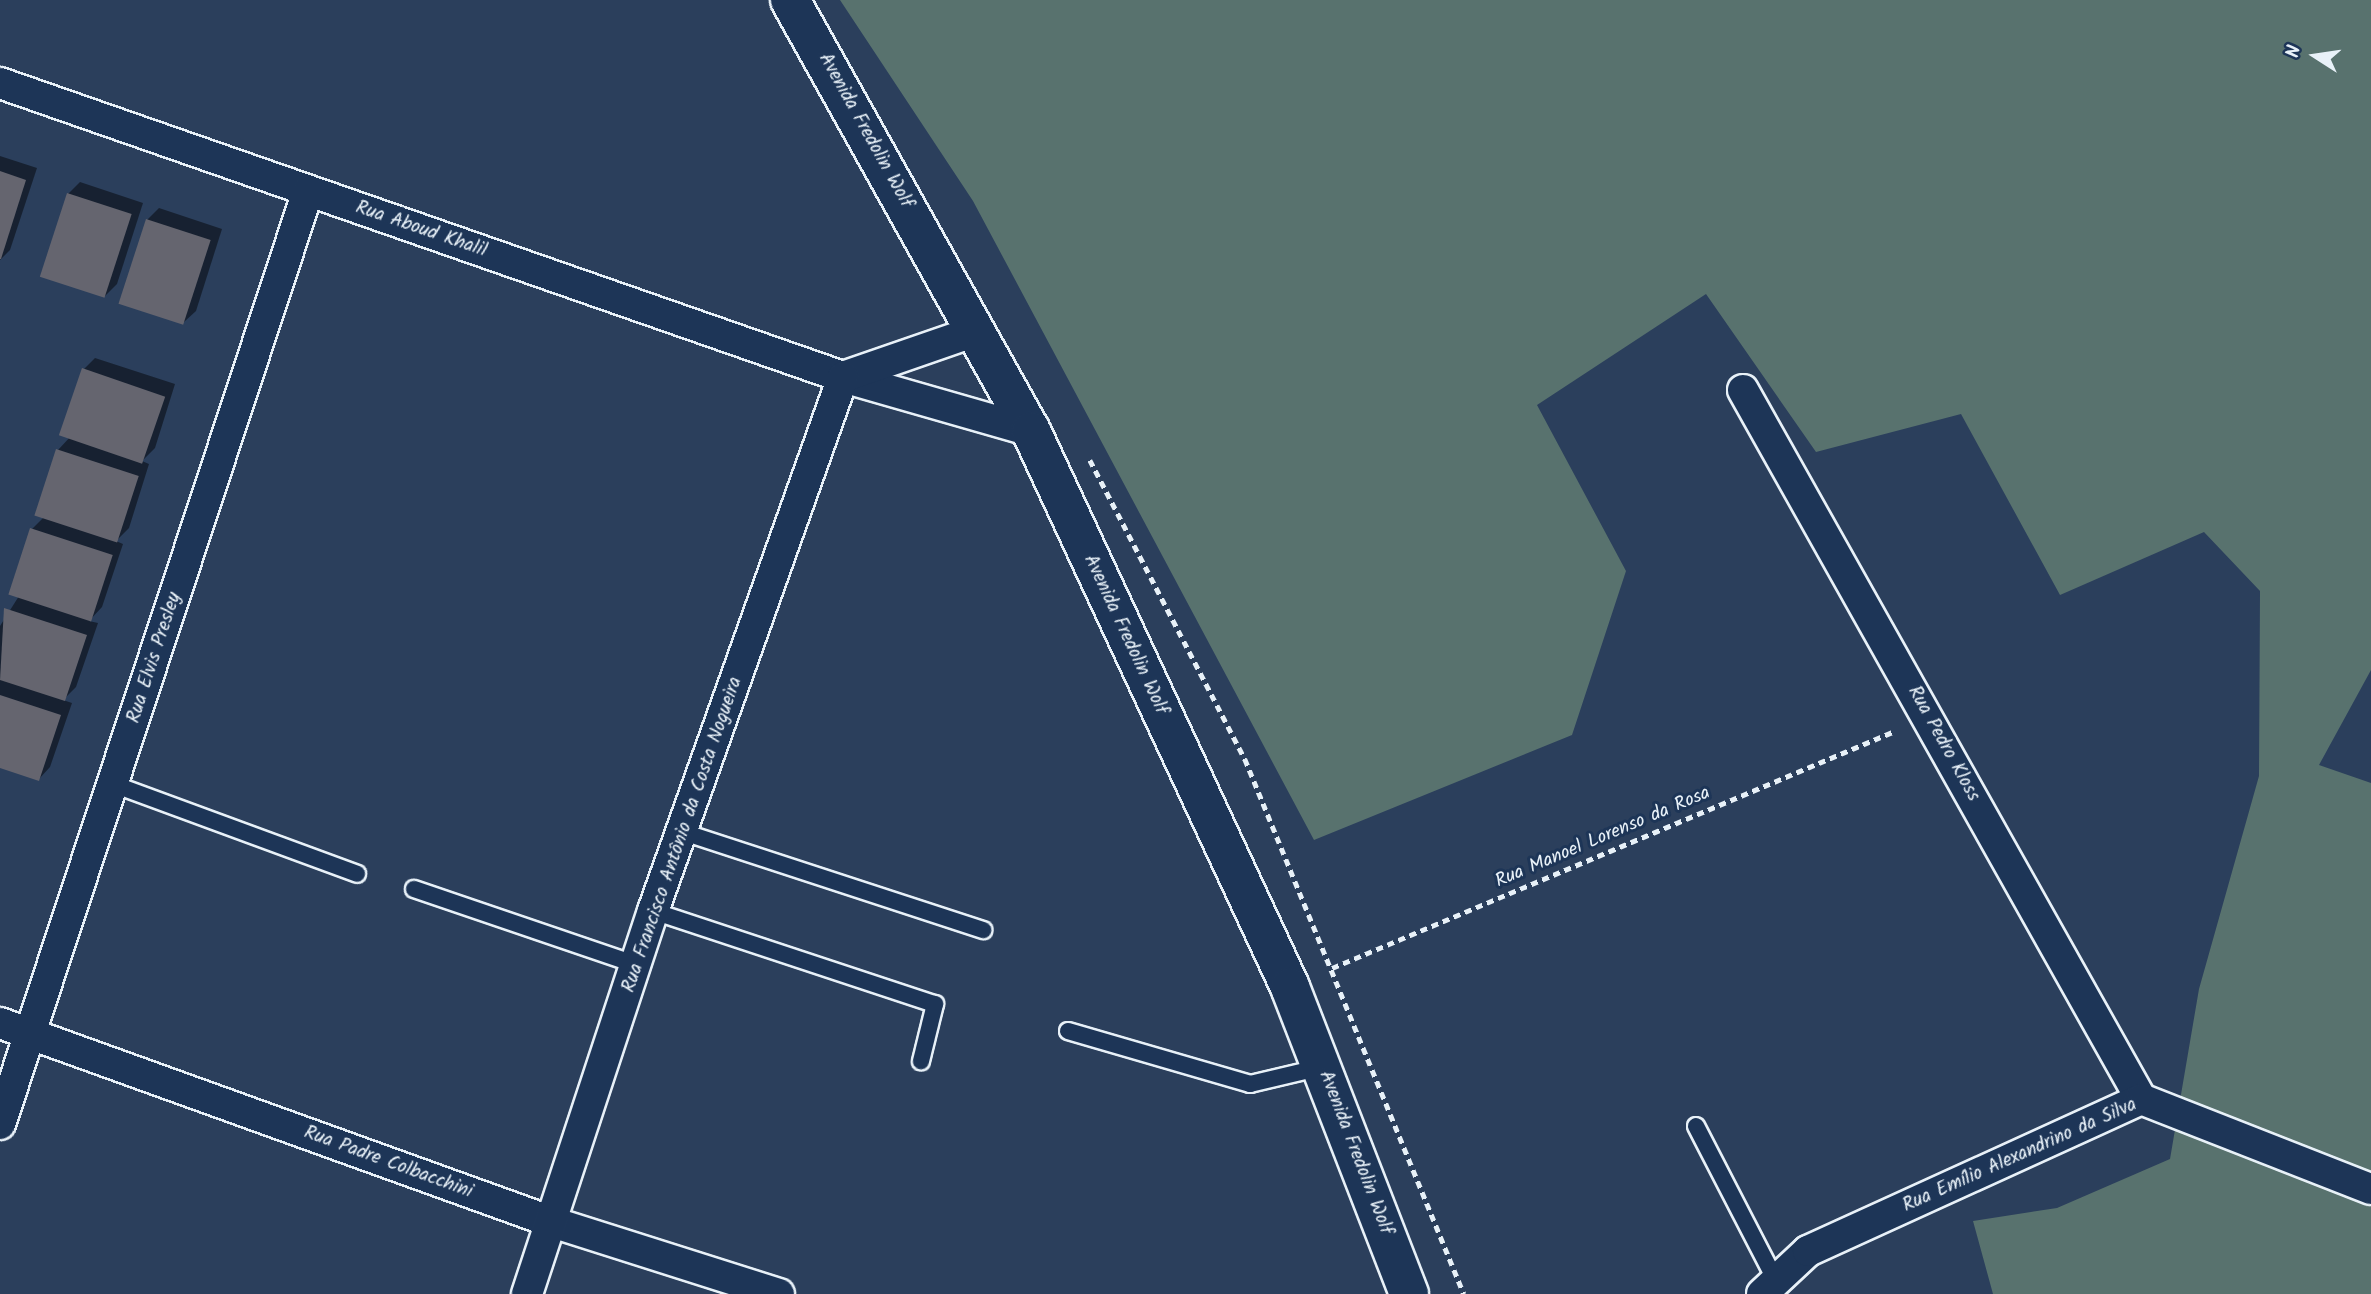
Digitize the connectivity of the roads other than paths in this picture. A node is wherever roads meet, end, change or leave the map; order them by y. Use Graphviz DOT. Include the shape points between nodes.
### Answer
graph roads {
  1 [pos="790,0"];
  2 [pos="0,83"];
  3 [pos="308,191"];
  4 [pos="976,331"];
  5 [pos="843,377"];
  6 [pos="1743,390"];
  7 [pos="1031,431"];
  8 [pos="113,785"];
  9 [pos="683,832"];
  10 [pos="357,874"];
  11 [pos="414,889"];
  12 [pos="653,911"];
  13 [pos="983,930"];
  14 [pos="637,965"];
  15 [pos="0,1023"];
  16 [pos="1068,1031"];
  17 [pos="31,1034"];
  18 [pos="921,1060"];
  19 [pos="1322,1067"];
  20 [pos="2141,1100"];
  21 [pos="0,1125"];
  22 [pos="1696,1126"];
  23 [pos="2371,1189"];
  24 [pos="555,1223"];
  25 [pos="1769,1287"];
  26 [pos="527,1294"];
  27 [pos="779,1294"];
  28 [pos="1409,1294"];
  1 -- 4 [label="main road, Avenida Fredolin Wolf"];
  2 -- 3 [label="street, Rua Aboud Khalil"];
  3 -- 5 [label="street, Rua Aboud Khalil"];
  3 -- 8 [label="street, Rua Elvis Presley"];
  4 -- 5 [label="street"];
  4 -- 7 [label="main road, Avenida Fredolin Wolf"];
  5 -- 7 [label="street, Rua Aboud Khalil"];
  5 -- 9 [label="street, Rua Francisco Antônio da Costa Nogueira"];
  6 -- 20 [label="street, Rua Pedro Kloss"];
  7 -- 19 [label="main road, Avenida Fredolin Wolf" via="1290,987"];
  8 -- 10 [label="lane"];
  8 -- 17 [label="street, Rua Elvis Presley"];
  9 -- 12 [label="street, Rua Francisco Antônio da Costa Nogueira"];
  9 -- 13 [label="lane"];
  11 -- 14 [label="lane"];
  12 -- 14 [label="street, Rua Francisco Antônio da Costa Nogueira"];
  12 -- 18 [label="lane" via="935,1004"];
  14 -- 24 [label="street, Rua Francisco Antônio da Costa Nogueira"];
  15 -- 17 [label="street, Rua Padre Colbacchini"];
  16 -- 19 [label="lane" via="1250,1084"];
  17 -- 21 [label="street, Rua Elvis Presley"];
  17 -- 24 [label="street, Rua Padre Colbacchini"];
  19 -- 28 [label="main road, Avenida Fredolin Wolf"];
  20 -- 23 [label="street, Rua Emílio Alexandrino da Silva"];
  20 -- 25 [label="street, Rua Emílio Alexandrino da Silva" via="1808,1251"];
  22 -- 25 [label="lane"];
  24 -- 26 [label="street, Rua Francisco Antônio da Costa Nogueira"];
  24 -- 27 [label="street, Rua Padre Colbacchini"];
}
